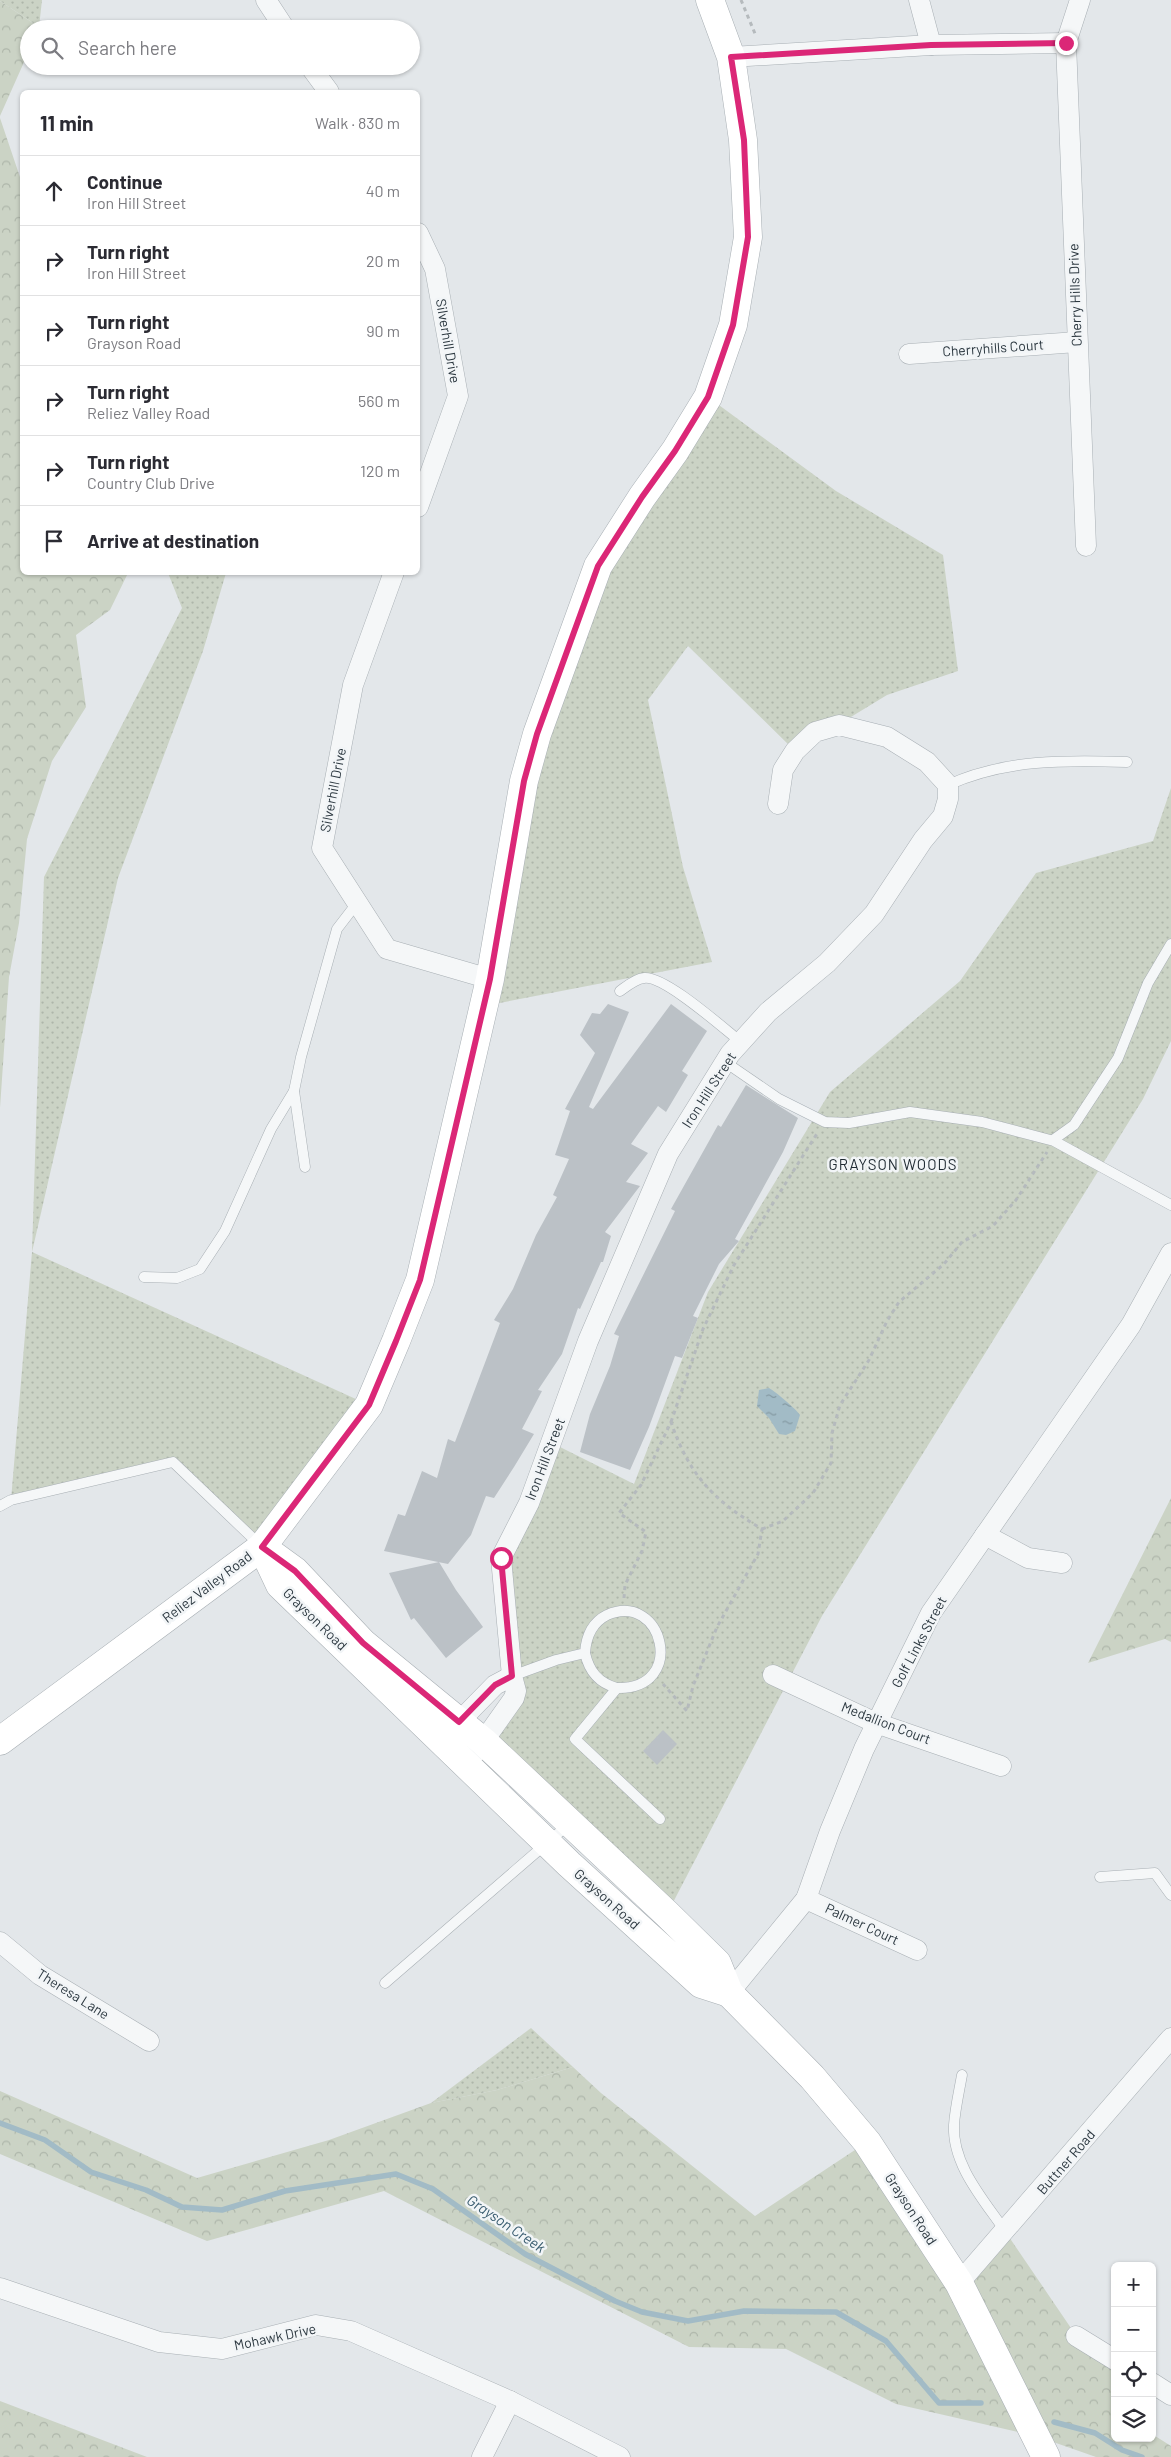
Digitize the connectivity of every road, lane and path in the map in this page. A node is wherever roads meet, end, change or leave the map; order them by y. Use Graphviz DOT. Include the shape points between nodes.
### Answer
graph roads {
  1 [pos="266,0"];
  2 [pos="710,0"];
  3 [pos="741,0"];
  4 [pos="919,0"];
  5 [pos="1080,0"];
  6 [pos="279,20"];
  7 [pos="1066,43"];
  8 [pos="931,45"];
  9 [pos="764,55"];
  10 [pos="731,57"];
  11 [pos="317,75"];
  12 [pos="328,90"];
  13 [pos="420,237"];
  14 [pos="1077,342"];
  15 [pos="909,354"];
  16 [pos="420,501"];
  17 [pos="1086,546"];
  18 [pos="393,575"];
  19 [pos="1127,762"];
  20 [pos="948,785"];
  21 [pos="778,804"];
  22 [pos="357,903"];
  23 [pos="1171,944"];
  24 [pos="490,979"];
  25 [pos="620,991"];
  26 [pos="741,1042"];
  27 [pos="725,1062"];
  28 [pos="294,1091"];
  29 [pos="825,1122"];
  30 [pos="1053,1140"];
  31 [pos="305,1166"];
  32 [pos="1171,1205"];
  33 [pos="1171,1253"];
  34 [pos="144,1277"];
  35 [pos="670,1422"];
  36 [pos="0,1506"];
  37 [pos="762,1529"];
  38 [pos="985,1535"];
  39 [pos="262,1547"];
  40 [pos="1062,1563"];
  41 [pos="624,1612"];
  42 [pos="585,1653"];
  43 [pos="653,1673"];
  44 [pos="773,1675"];
  45 [pos="512,1676"];
  46 [pos="617,1688"];
  47 [pos="459,1722"];
  48 [pos="876,1723"];
  49 [pos="0,1741"];
  50 [pos="440,1742"];
  51 [pos="484,1742"];
  52 [pos="466,1764"];
  53 [pos="1001,1766"];
  54 [pos="660,1819"];
  55 [pos="570,1823"];
  56 [pos="548,1844"];
  57 [pos="1100,1877"];
  58 [pos="1171,1895"];
  59 [pos="806,1899"];
  60 [pos="0,1942"];
  61 [pos="917,1950"];
  62 [pos="384,1983"];
  63 [pos="729,1993"];
  64 [pos="1171,2038"];
  65 [pos="148,2041"];
  66 [pos="962,2075"];
  67 [pos="1005,2231"];
  68 [pos="959,2284"];
  69 [pos="0,2288"];
  70 [pos="1076,2336"];
  71 [pos="1111,2358"];
  72 [pos="1156,2386"];
  73 [pos="1171,2395"];
  74 [pos="510,2401"];
  75 [pos="482,2457"];
  76 [pos="620,2457"];
  77 [pos="1046,2457"];
  1 -- 6 [label="street"];
  2 -- 10 [label="main road, Reliez Valley Road"];
  3 -- 9 [label="path"];
  4 -- 8 [label="street"];
  5 -- 7 [label="street"];
  7 -- 8 [label="street"];
  7 -- 14 [label="street, Cherry Hills Drive"];
  8 -- 9 [label="street"];
  9 -- 10 [label="street"];
  10 -- 24 [label="main road, Reliez Valley Road" via="744,140 748,237 733,325 708,397 598,566 524,781"];
  11 -- 12 [label="street"];
  13 -- 16 [label="street, Silverhill Drive" via="435,269 458,396"];
  14 -- 15 [label="street, Cherryhills Court"];
  14 -- 17 [label="street, Cherry Hills Drive"];
  18 -- 22 [label="street, Silverhill Drive" via="353,685 322,848"];
  19 -- 20 [label="lane" via="1065,760 994,768"];
  20 -- 21 [label="street" via="927,762 887,737 839,724 815,732 795,751 783,770"];
  20 -- 26 [label="street, Iron Hill Street" via="943,816 923,840 874,914 827,963 768,1012"];
  22 -- 24 [label="street, Silverhill Drive" via="387,949"];
  22 -- 28 [label="lane" via="337,929"];
  23 -- 30 [label="lane" via="1148,983 1118,1058 1074,1125"];
  24 -- 39 [label="main road, Reliez Valley Road" via="420,1280 396,1341 369,1405"];
  25 -- 26 [label="lane" via="639,980 654,978"];
  26 -- 27 [label="street, Iron Hill Street"];
  27 -- 29 [label="lane" via="780,1099"];
  27 -- 45 [label="street, Iron Hill Street" via="668,1154 588,1341 529,1503 501,1558"];
  28 -- 31 [label="lane"];
  28 -- 34 [label="lane" via="271,1129 225,1231 200,1269 177,1278"];
  29 -- 30 [label="lane" via="849,1123 910,1112 982,1122"];
  29 -- 35 [label="path" via="734,1265 703,1329"];
  30 -- 32 [label="lane"];
  30 -- 37 [label="path" via="1016,1200 993,1226 962,1242 944,1264 899,1302 869,1360 840,1405 832,1433 831,1463 818,1486 783,1521"];
  33 -- 38 [label="street, Golf Links Street" via="1130,1325"];
  35 -- 37 [label="path" via="689,1466 732,1512"];
  35 -- 41 [label="path" via="641,1485 619,1513 646,1532 642,1551 625,1584"];
  36 -- 39 [label="lane" via="11,1500 174,1462"];
  37 -- 43 [label="path" via="758,1554 717,1627 687,1711"];
  38 -- 40 [label="street" via="1028,1558"];
  38 -- 48 [label="street, Golf Links Street" via="931,1613"];
  39 -- 47 [label="main road, Grayson Road" via="295,1571 363,1643"];
  39 -- 49 [label="main road, Reliez Valley Road"];
  39 -- 50 [label="main road, Grayson Road" via="280,1585"];
  41 -- 42 [label="lane" via="613,1613 594,1625 585,1643"];
  41 -- 43 [label="lane" via="643,1617 658,1634 661,1656"];
  42 -- 45 [label="lane"];
  42 -- 46 [label="lane" via="596,1677"];
  43 -- 46 [label="lane" via="635,1686"];
  44 -- 48 [label="street, Medallion Court"];
  45 -- 47 [label="street" via="495,1685"];
  45 -- 51 [label="street, Iron Hill Street" via="516,1691 514,1698"];
  46 -- 54 [label="lane" via="575,1739"];
  47 -- 50 [label="street"];
  47 -- 51 [label="main road, Grayson Road"];
  48 -- 53 [label="street, Medallion Court"];
  48 -- 59 [label="street, Golf Links Street" via="830,1831"];
  50 -- 52 [label="main road, Grayson Road"];
  51 -- 52 [label="street, Iron Hill Street"];
  51 -- 55 [label="main road, Grayson Road"];
  52 -- 56 [label="main road, Grayson Road"];
  55 -- 56 [label="lane"];
  55 -- 63 [label="main road, Grayson Road" via="717,1963"];
  56 -- 62 [label="lane"];
  56 -- 63 [label="main road, Grayson Road" via="701,1984"];
  57 -- 58 [label="lane" via="1154,1873"];
  59 -- 61 [label="street, Palmer Court"];
  59 -- 63 [label="street, Golf Links Street"];
  60 -- 65 [label="street, Theresa Lane" via="40,1975"];
  63 -- 68 [label="main road, Grayson Road" via="812,2077 867,2142"];
  64 -- 67 [label="street, Buttner Road"];
  66 -- 67 [label="lane" via="954,2126 959,2159"];
  67 -- 68 [label="street, Buttner Road"];
  68 -- 77 [label="main road, Grayson Road"];
  69 -- 74 [label="street, Mohawk Drive" via="159,2342 222,2349 316,2325 351,2331"];
  70 -- 71 [label="street"];
  72 -- 73 [label="street"];
  74 -- 75 [label="street"];
  74 -- 76 [label="street, Mohawk Drive"];
}
